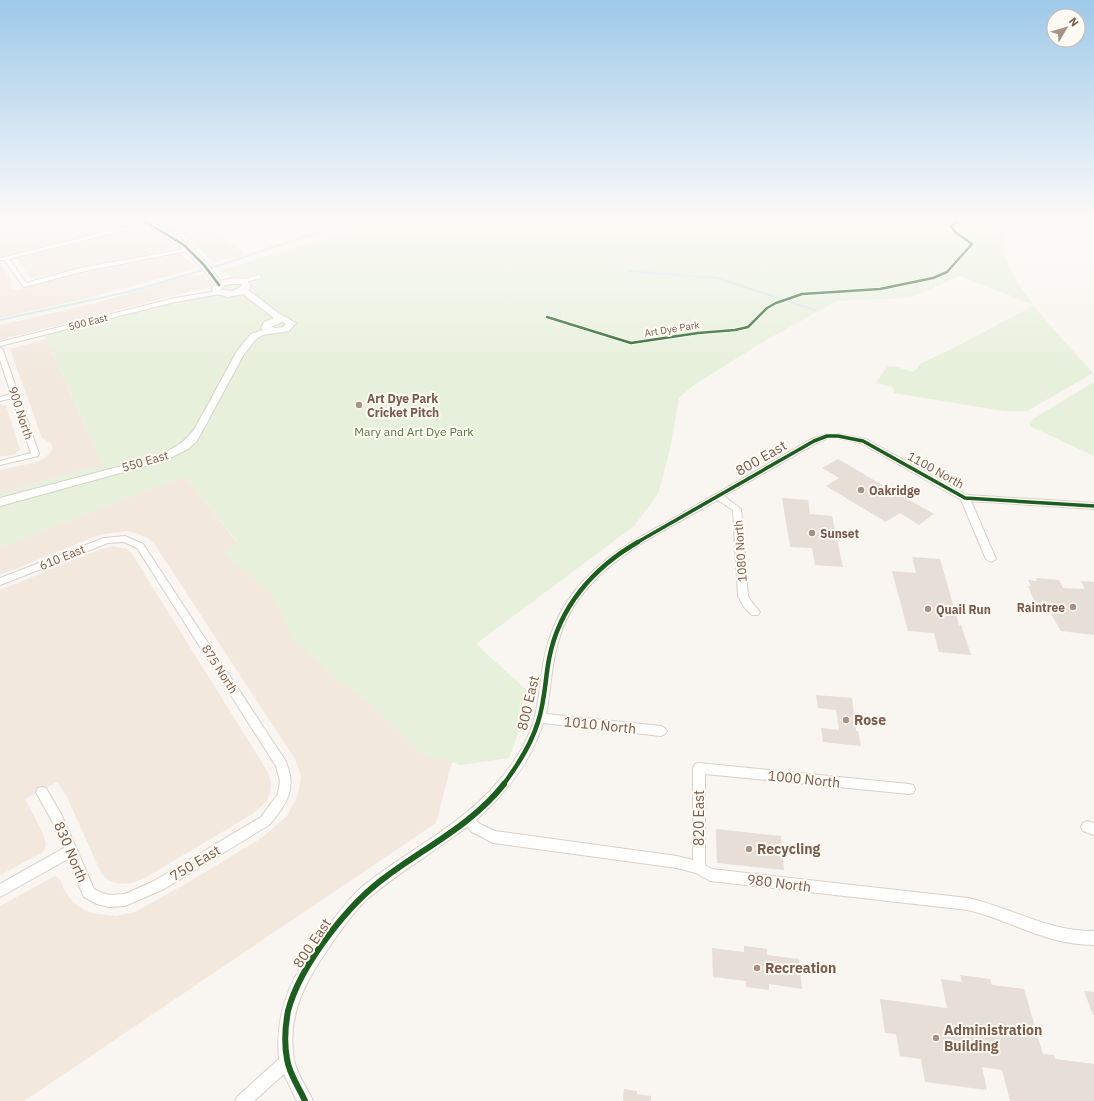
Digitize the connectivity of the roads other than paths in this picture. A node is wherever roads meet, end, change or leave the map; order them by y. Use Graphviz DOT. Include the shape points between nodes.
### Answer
graph roads {
  1 [pos="12,269"];
  2 [pos="83,269"];
  3 [pos="209,269"];
  4 [pos="212,272"];
  5 [pos="229,281"];
  6 [pos="243,285"];
  7 [pos="218,288"];
  8 [pos="234,294"];
  9 [pos="269,327"];
  10 [pos="0,344"];
  11 [pos="0,350"];
  12 [pos="15,395"];
  13 [pos="0,399"];
  14 [pos="844,437"];
  15 [pos="0,464"];
  16 [pos="718,496"];
  17 [pos="965,498"];
  18 [pos="0,502"];
  19 [pos="1094,506"];
  20 [pos="125,539"];
  21 [pos="991,559"];
  22 [pos="0,582"];
  23 [pos="755,612"];
  24 [pos="539,718"];
  25 [pos="661,731"];
  26 [pos="699,768"];
  27 [pos="909,789"];
  28 [pos="42,792"];
  29 [pos="275,810"];
  30 [pos="468,820"];
  31 [pos="71,851"];
  32 [pos="699,868"];
  33 [pos="0,891"];
  34 [pos="108,901"];
  35 [pos="1094,938"];
  36 [pos="287,1062"];
  37 [pos="243,1101"];
  38 [pos="306,1101"];
  1 -- 2 [label="street" via="25,285"];
  3 -- 4 [label="street"];
  4 -- 5 [label="street"];
  4 -- 7 [label="street"];
  5 -- 6 [label="street"];
  5 -- 7 [label="street"];
  6 -- 8 [label="street"];
  6 -- 9 [label="street, 550 East" via="283,319 276,320"];
  7 -- 8 [label="street"];
  7 -- 10 [label="street, 500 East"];
  8 -- 9 [label="street" via="268,317"];
  9 -- 18 [label="street, 550 East" via="254,336 240,353 200,428 193,439 178,451 152,461"];
  11 -- 12 [label="street, 900 North"];
  12 -- 13 [label="street"];
  12 -- 15 [label="street, 900 North" via="35,454"];
  14 -- 16 [label="street, 800 East" via="827,436 814,441"];
  14 -- 17 [label="street, 1100 North" via="869,444"];
  16 -- 23 [label="street, 1080 North" via="737,509 743,596 747,605"];
  16 -- 24 [label="street, 800 East" via="618,554 580,589 554,636"];
  17 -- 19 [label="street, 1100 North"];
  17 -- 21 [label="street"];
  20 -- 22 [label="street, 610 East" via="99,542"];
  20 -- 29 [label="street, 875 North" via="140,546 281,764 285,774 285,793"];
  24 -- 25 [label="street, 1010 North"];
  24 -- 30 [label="street, 800 East" via="528,746 512,774"];
  26 -- 27 [label="street, 1000 North"];
  26 -- 32 [label="street, 820 East"];
  28 -- 31 [label="street, 830 North" via="58,820"];
  29 -- 34 [label="street, 750 East" via="265,821 159,885 125,900"];
  30 -- 32 [label="street, 980 North" via="476,828 493,837 677,862"];
  30 -- 36 [label="street, 800 East" via="366,892 336,926 306,969 291,1001 286,1030"];
  31 -- 33 [label="street"];
  31 -- 34 [label="street, 830 North" via="89,893"];
  32 -- 35 [label="street, 980 North" via="710,875 968,904 992,910 1051,934 1072,939"];
  36 -- 37 [label="street"];
  36 -- 38 [label="street"];
}
